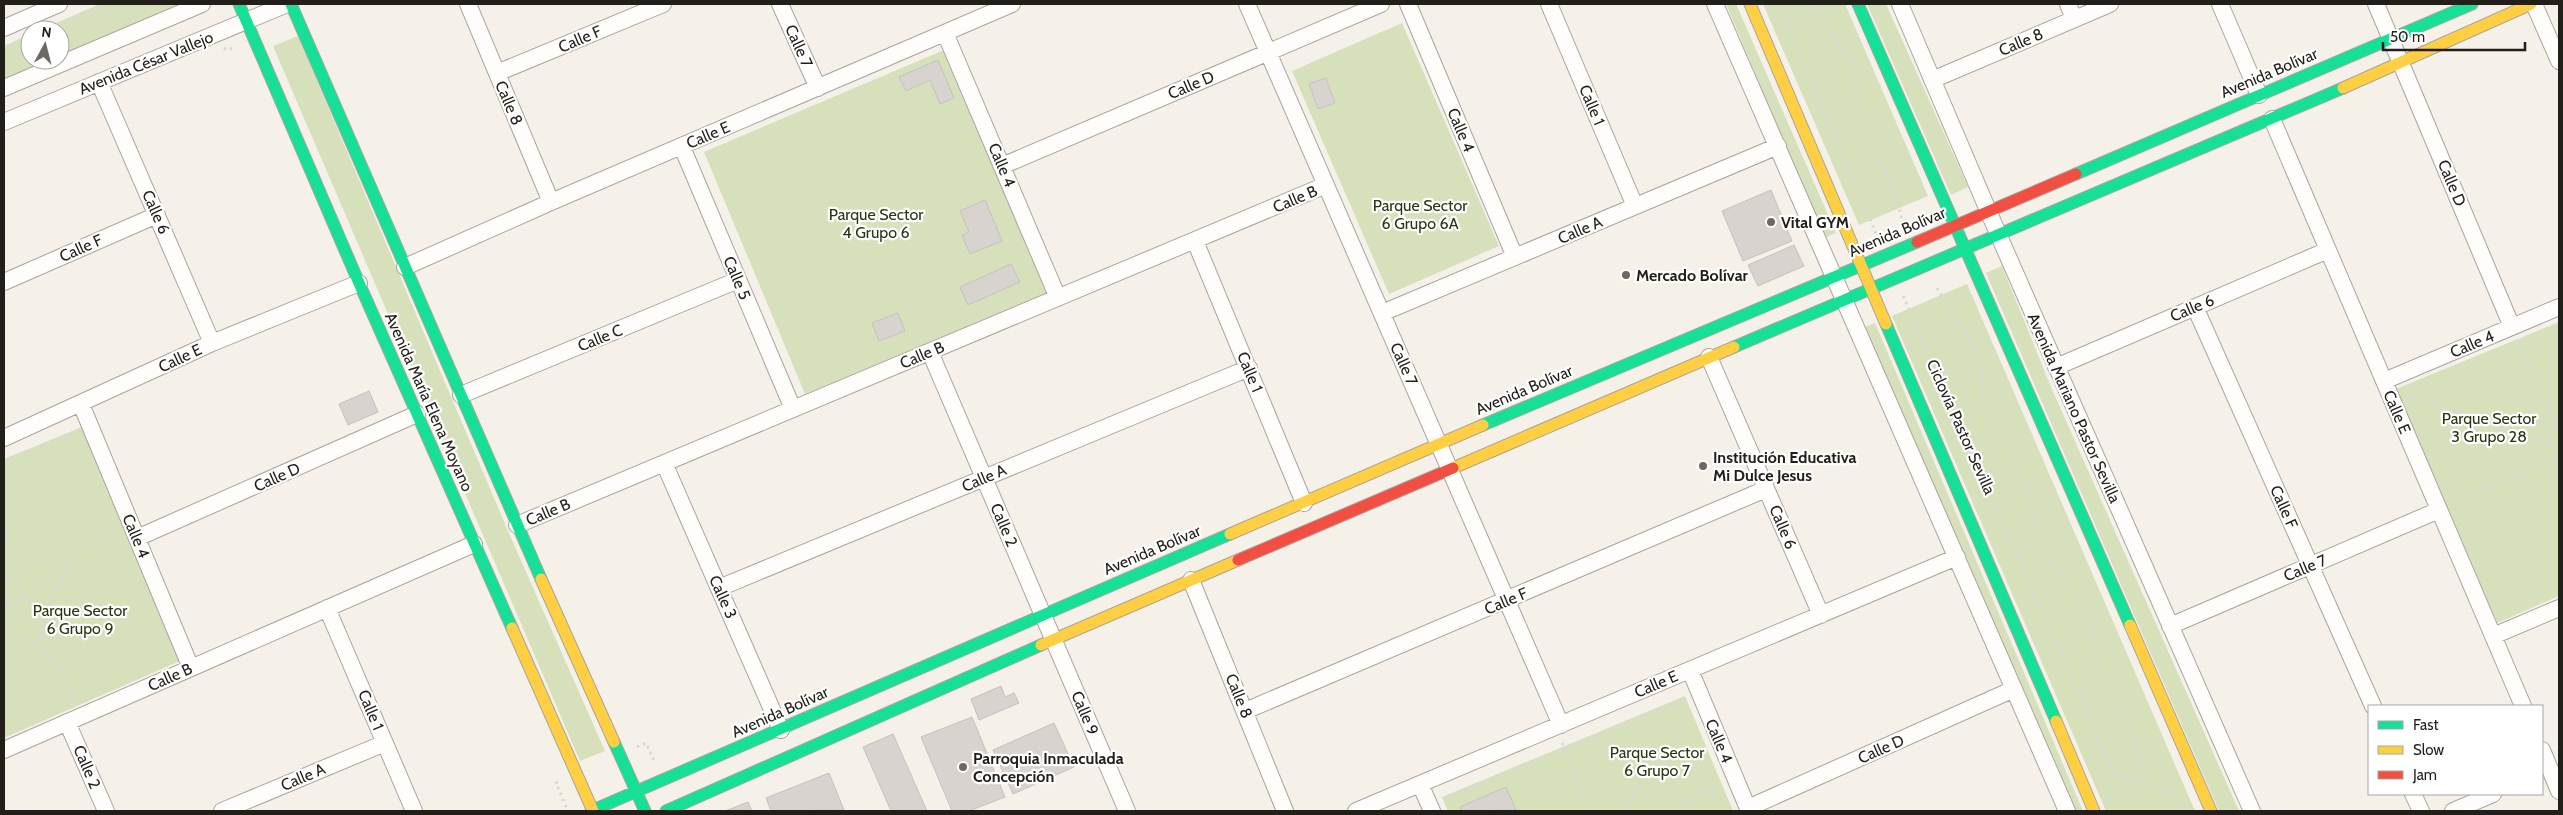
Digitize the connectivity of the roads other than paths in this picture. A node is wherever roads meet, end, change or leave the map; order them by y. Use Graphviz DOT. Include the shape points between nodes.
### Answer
graph roads {
  1 [pos="59,4"];
  2 [pos="202,4"];
  3 [pos="238,4"];
  4 [pos="287,4"];
  5 [pos="291,4"];
  6 [pos="468,4"];
  7 [pos="663,4"];
  8 [pos="780,4"];
  9 [pos="1012,4"];
  10 [pos="1247,4"];
  11 [pos="1381,4"];
  12 [pos="1408,4"];
  13 [pos="1549,4"];
  14 [pos="1715,4"];
  15 [pos="1750,4"];
  16 [pos="1858,4"];
  17 [pos="1900,4"];
  18 [pos="2068,4"];
  19 [pos="2110,4"];
  20 [pos="2220,4"];
  21 [pos="2376,4"];
  22 [pos="2472,4"];
  23 [pos="2533,4"];
  24 [pos="2074,19"];
  25 [pos="245,22"];
  26 [pos="4,28"];
  27 [pos="945,33"];
  28 [pos="2392,39"];
  29 [pos="1268,52"];
  30 [pos="2559,61"];
  31 [pos="2402,63"];
  32 [pos="497,74"];
  33 [pos="1932,80"];
  34 [pos="99,82"];
  35 [pos="4,88"];
  36 [pos="818,88"];
  37 [pos="2259,95"];
  38 [pos="2272,119"];
  39 [pos="4,122"];
  40 [pos="682,146"];
  41 [pos="1778,146"];
  42 [pos="1002,166"];
  43 [pos="1326,186"];
  44 [pos="551,202"];
  45 [pos="1635,206"];
  46 [pos="1988,212"];
  47 [pos="157,215"];
  48 [pos="1955,225"];
  49 [pos="1998,236"];
  50 [pos="1195,241"];
  51 [pos="1966,250"];
  52 [pos="2328,250"];
  53 [pos="1515,257"];
  54 [pos="1862,264"];
  55 [pos="405,267"];
  56 [pos="1835,276"];
  57 [pos="738,280"];
  58 [pos="4,282"];
  59 [pos="359,284"];
  60 [pos="1873,289"];
  61 [pos="1058,298"];
  62 [pos="1845,300"];
  63 [pos="2195,307"];
  64 [pos="2559,307"];
  65 [pos="1382,313"];
  66 [pos="2516,335"];
  67 [pos="212,343"];
  68 [pos="930,352"];
  69 [pos="1709,357"];
  70 [pos="2056,366"];
  71 [pos="1249,368"];
  72 [pos="2385,384"];
  73 [pos="461,395"];
  74 [pos="81,404"];
  75 [pos="793,409"];
  76 [pos="417,414"];
  77 [pos="4,438"];
  78 [pos="1439,444"];
  79 [pos="664,463"];
  80 [pos="1450,470"];
  81 [pos="984,478"];
  82 [pos="1766,489"];
  83 [pos="1304,503"];
  84 [pos="2439,510"];
  85 [pos="517,525"];
  86 [pos="134,531"];
  87 [pos="474,544"];
  88 [pos="1957,557"];
  89 [pos="2310,565"];
  90 [pos="1191,580"];
  91 [pos="719,588"];
  92 [pos="1507,601"];
  93 [pos="327,608"];
  94 [pos="2559,608"];
  95 [pos="1042,615"];
  96 [pos="1821,615"];
  97 [pos="2170,626"];
  98 [pos="2493,636"];
  99 [pos="1053,640"];
  100 [pos="191,668"];
  101 [pos="1690,670"];
  102 [pos="2014,689"];
  103 [pos="2374,705"];
  104 [pos="2523,705"];
  105 [pos="1245,711"];
  106 [pos="75,719"];
  107 [pos="1558,726"];
  108 [pos="781,730"];
  109 [pos="385,743"];
  110 [pos="4,750"];
  111 [pos="2543,755"];
  112 [pos="2546,770"];
  113 [pos="1420,784"];
  114 [pos="2559,790"];
  115 [pos="637,793"];
  116 [pos="2413,795"];
  117 [pos="2491,795"];
  118 [pos="1749,810"];
  119 [pos="106,811"];
  120 [pos="222,811"];
  121 [pos="414,811"];
  122 [pos="592,811"];
  123 [pos="645,811"];
  124 [pos="666,811"];
  125 [pos="1127,811"];
  126 [pos="1285,811"];
  127 [pos="1356,811"];
  128 [pos="1432,811"];
  129 [pos="2067,811"];
  130 [pos="2094,811"];
  131 [pos="2211,811"];
  132 [pos="2252,811"];
  133 [pos="2420,811"];
  134 [pos="2453,811"];
  1 -- 26 [label="street"];
  2 -- 35 [label="street, Avenida César Vallejo"];
  3 -- 25 [label="street, Avenida María Elena Moyano"];
  4 -- 25 [label="street, Avenida César Vallejo"];
  5 -- 55 [label="street, Avenida María Elena Moyano"];
  6 -- 32 [label="street, Calle 8"];
  7 -- 32 [label="street, Calle F"];
  8 -- 36 [label="street, Calle 7"];
  9 -- 27 [label="street, Calle E"];
  10 -- 29 [label="street, Calle 7"];
  11 -- 29 [label="street, Calle D"];
  12 -- 53 [label="street, Calle 4"];
  13 -- 45 [label="street, Calle 1"];
  14 -- 41 [label="street"];
  15 -- 54 [label="street"];
  16 -- 48 [label="street"];
  17 -- 33 [label="street, Avenida Mariano Pastor Sevilla"];
  18 -- 24 [label="street"];
  19 -- 24 [label="street, Calle 8"];
  20 -- 37 [label="street"];
  21 -- 28 [label="street, Calle D"];
  22 -- 28 [label="street, Avenida Bolívar"];
  23 -- 30 [label="street"];
  23 -- 31 [label="street"];
  24 -- 33 [label="street, Calle 8"];
  25 -- 34 [label="street, Avenida César Vallejo"];
  25 -- 59 [label="street, Avenida María Elena Moyano"];
  27 -- 36 [label="street, Calle E"];
  27 -- 42 [label="street, Calle 4"];
  28 -- 31 [label="street, Calle D"];
  28 -- 37 [label="street, Avenida Bolívar"];
  29 -- 42 [label="street, Calle D"];
  29 -- 43 [label="street, Calle 7"];
  31 -- 38 [label="street"];
  31 -- 66 [label="street, Calle D"];
  32 -- 44 [label="street, Calle 8"];
  33 -- 46 [label="street, Avenida Mariano Pastor Sevilla"];
  34 -- 39 [label="street, Avenida César Vallejo"];
  34 -- 47 [label="street, Calle 6"];
  36 -- 40 [label="street, Calle E"];
  37 -- 46 [label="street, Avenida Bolívar"];
  38 -- 49 [label="street"];
  38 -- 52 [label="street, Calle E"];
  40 -- 44 [label="street, Calle E"];
  40 -- 57 [label="street, Calle 5"];
  41 -- 45 [label="street, Calle A"];
  41 -- 56 [label="street"];
  42 -- 61 [label="street, Calle 4"];
  43 -- 50 [label="street, Calle B"];
  43 -- 65 [label="street, Calle 7"];
  44 -- 55 [label="street, Calle E"];
  45 -- 53 [label="street, Calle A"];
  46 -- 48 [label="street, Avenida Bolívar"];
  46 -- 49 [label="street, Avenida Mariano Pastor Sevilla"];
  47 -- 58 [label="street, Calle F"];
  47 -- 67 [label="street, Calle 6"];
  48 -- 51 [label="street"];
  48 -- 54 [label="street, Avenida Bolívar"];
  49 -- 51 [label="street"];
  49 -- 70 [label="street, Avenida Mariano Pastor Sevilla"];
  50 -- 61 [label="street, Calle B"];
  50 -- 71 [label="street, Calle 1"];
  51 -- 60 [label="street"];
  51 -- 131 [label="street"];
  52 -- 63 [label="street, Calle 6"];
  52 -- 72 [label="street, Calle E"];
  53 -- 65 [label="street, Calle A"];
  54 -- 56 [label="street, Avenida Bolívar"];
  54 -- 60 [label="street"];
  55 -- 73 [label="street, Avenida María Elena Moyano"];
  56 -- 62 [label="street"];
  56 -- 78 [label="street, Avenida Bolívar"];
  57 -- 73 [label="street, Calle C"];
  57 -- 75 [label="street, Calle 5"];
  59 -- 67 [label="street, Calle E"];
  59 -- 76 [label="street, Avenida María Elena Moyano"];
  60 -- 62 [label="street"];
  60 -- 130 [label="street"];
  61 -- 68 [label="street, Calle B"];
  62 -- 69 [label="street"];
  62 -- 88 [label="street"];
  63 -- 70 [label="street, Calle 6"];
  63 -- 89 [label="street, Calle F"];
  64 -- 66 [label="street, Calle 4"];
  65 -- 78 [label="street, Calle 7"];
  66 -- 72 [label="street, Calle 4"];
  67 -- 74 [label="street, Calle E"];
  68 -- 75 [label="street, Calle B"];
  68 -- 81 [label="street, Calle 2"];
  69 -- 80 [label="street"];
  69 -- 82 [label="street, Calle 6"];
  70 -- 97 [label="street, Avenida Mariano Pastor Sevilla"];
  71 -- 81 [label="street, Calle A"];
  71 -- 83 [label="street, Calle 1"];
  72 -- 84 [label="street, Calle E"];
  73 -- 85 [label="street, Avenida María Elena Moyano"];
  74 -- 77 [label="street, Calle E"];
  74 -- 86 [label="street, Calle 4"];
  75 -- 79 [label="street, Calle B"];
  76 -- 86 [label="street, Calle D"];
  76 -- 87 [label="street, Avenida María Elena Moyano"];
  78 -- 80 [label="street, Calle 7"];
  78 -- 83 [label="street, Avenida Bolívar"];
  79 -- 85 [label="street, Calle B"];
  79 -- 91 [label="street, Calle 3"];
  80 -- 90 [label="street"];
  80 -- 92 [label="street, Calle 7"];
  81 -- 91 [label="street, Calle A"];
  81 -- 95 [label="street, Calle 2"];
  82 -- 92 [label="street, Calle F"];
  82 -- 96 [label="street, Calle 6"];
  83 -- 95 [label="street, Avenida Bolívar"];
  84 -- 89 [label="street, Calle 7"];
  84 -- 98 [label="street, Calle E"];
  85 -- 115 [label="street, Avenida María Elena Moyano"];
  86 -- 100 [label="street, Calle 4"];
  87 -- 93 [label="street, Calle B"];
  87 -- 122 [label="street, Avenida María Elena Moyano"];
  88 -- 96 [label="street, Calle E"];
  88 -- 102 [label="street"];
  89 -- 97 [label="street, Calle 7"];
  89 -- 103 [label="street, Calle F"];
  90 -- 99 [label="street"];
  90 -- 105 [label="street, Calle 8"];
  91 -- 108 [label="street, Calle 3"];
  92 -- 105 [label="street, Calle F"];
  92 -- 107 [label="street, Calle 7"];
  93 -- 100 [label="street, Calle B"];
  93 -- 109 [label="street, Calle 1"];
  94 -- 98 [label="street"];
  95 -- 99 [label="street, Calle 9"];
  95 -- 108 [label="street, Avenida Bolívar"];
  96 -- 101 [label="street, Calle E"];
  97 -- 132 [label="street, Avenida Mariano Pastor Sevilla"];
  98 -- 104 [label="street, Calle E"];
  99 -- 124 [label="street"];
  99 -- 125 [label="street, Calle 9"];
  100 -- 106 [label="street, Calle B"];
  101 -- 107 [label="street, Calle E"];
  101 -- 118 [label="street, Calle 4"];
  102 -- 118 [label="street, Calle D"];
  102 -- 129 [label="street"];
  105 -- 126 [label="street, Calle 8"];
  106 -- 110 [label="street, Calle B"];
  106 -- 119 [label="street, Calle 2"];
  107 -- 113 [label="street, Calle E"];
  108 -- 115 [label="street, Avenida Bolívar"];
  109 -- 120 [label="street, Calle A"];
  109 -- 121 [label="street, Calle 1"];
  111 -- 112 [label="street"];
  112 -- 114 [label="street"];
  113 -- 127 [label="street, Calle E"];
  113 -- 128 [label="street"];
  115 -- 122 [label="street, Avenida Bolívar"];
  115 -- 123 [label="street, Avenida María Elena Moyano"];
  116 -- 133 [label="street"];
  117 -- 134 [label="street"];
}
